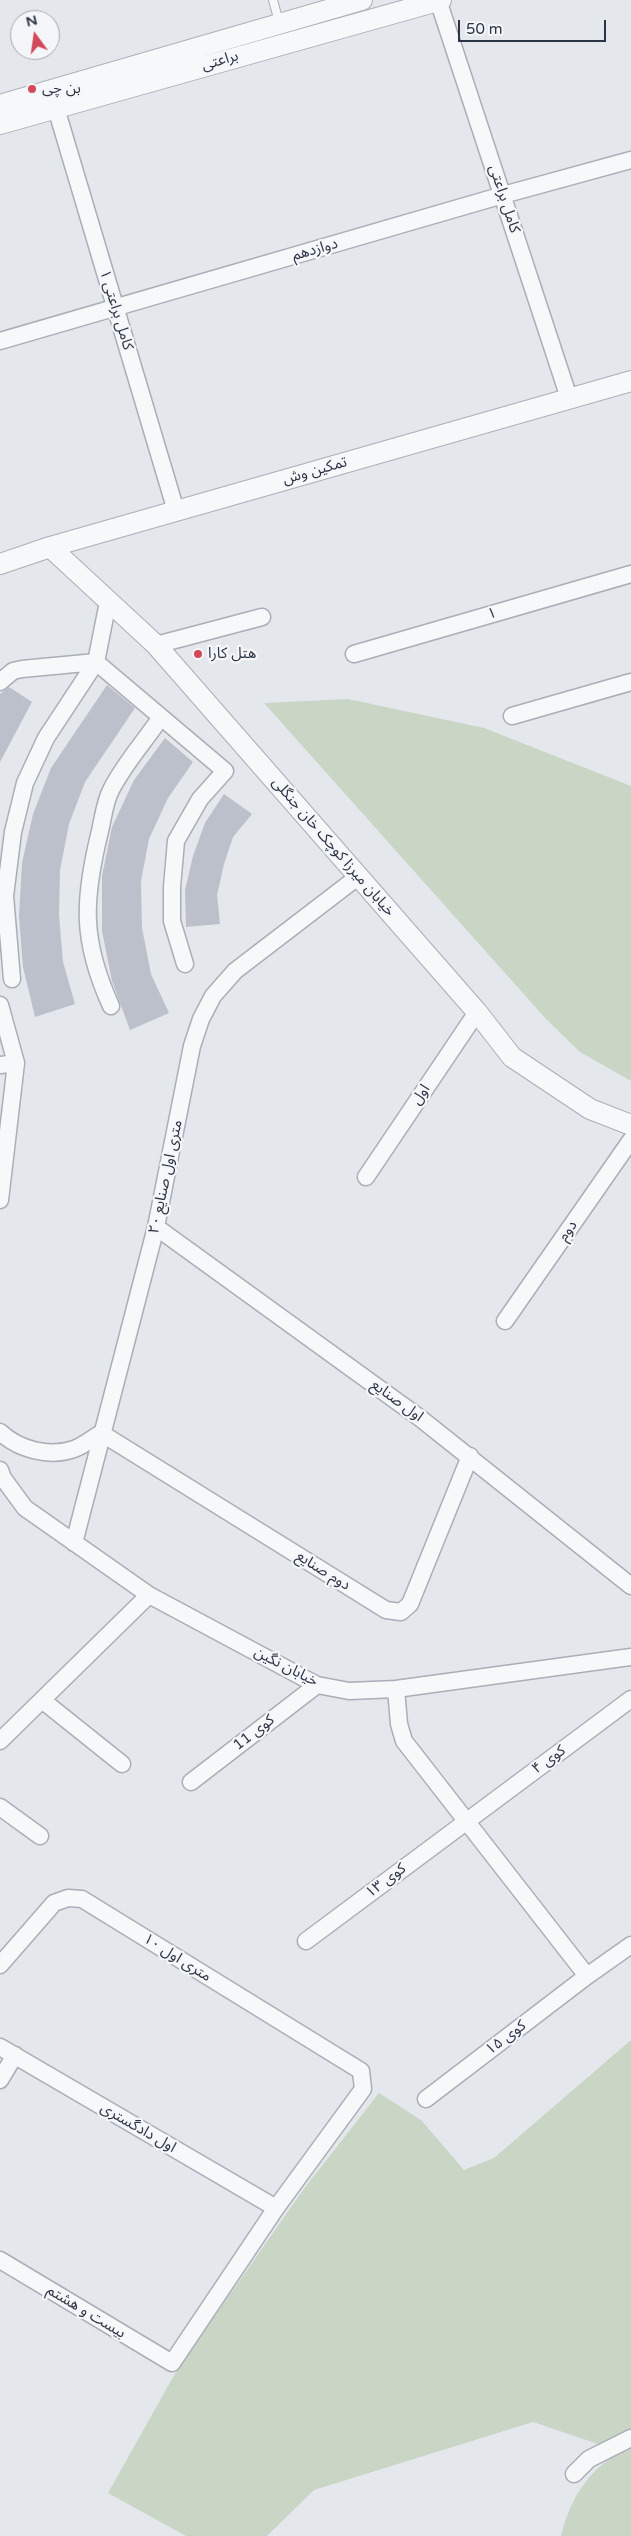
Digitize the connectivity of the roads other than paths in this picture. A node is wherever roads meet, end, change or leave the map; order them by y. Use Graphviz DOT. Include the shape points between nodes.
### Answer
graph roads {
  1 [pos="273,0"];
  2 [pos="362,0"];
  3 [pos="439,0"];
  4 [pos="280,23"];
  5 [pos="53,100"];
  6 [pos="0,105"];
  7 [pos="0,124"];
  8 [pos="631,160"];
  9 [pos="502,195"];
  10 [pos="115,308"];
  11 [pos="0,341"];
  12 [pos="631,381"];
  13 [pos="569,398"];
  14 [pos="176,511"];
  15 [pos="50,547"];
  16 [pos="0,564"];
  17 [pos="631,574"];
  18 [pos="108,602"];
  19 [pos="262,617"];
  20 [pos="156,646"];
  21 [pos="354,654"];
  22 [pos="96,662"];
  23 [pos="0,682"];
  24 [pos="631,682"];
  25 [pos="512,716"];
  26 [pos="161,717"];
  27 [pos="358,876"];
  28 [pos="185,964"];
  29 [pos="12,979"];
  30 [pos="0,1005"];
  31 [pos="111,1006"];
  32 [pos="476,1012"];
  33 [pos="8,1064"];
  34 [pos="631,1125"];
  35 [pos="631,1140"];
  36 [pos="366,1177"];
  37 [pos="0,1200"];
  38 [pos="156,1226"];
  39 [pos="505,1322"];
  40 [pos="0,1432"];
  41 [pos="101,1433"];
  42 [pos="470,1456"];
  43 [pos="1,1476"];
  44 [pos="74,1543"];
  45 [pos="631,1586"];
  46 [pos="149,1595"];
  47 [pos="631,1657"];
  48 [pos="317,1685"];
  49 [pos="396,1689"];
  50 [pos="631,1699"];
  51 [pos="42,1700"];
  52 [pos="0,1741"];
  53 [pos="122,1764"];
  54 [pos="191,1782"];
  55 [pos="0,1806"];
  56 [pos="466,1821"];
  57 [pos="40,1836"];
  58 [pos="306,1941"];
  59 [pos="631,1945"];
  60 [pos="0,1965"];
  61 [pos="587,1976"];
  62 [pos="0,2047"];
  63 [pos="15,2055"];
  64 [pos="0,2080"];
  65 [pos="426,2099"];
  66 [pos="276,2208"];
  67 [pos="0,2260"];
  68 [pos="631,2438"];
  69 [pos="574,2474"];
  1 -- 4 [label="lane"];
  2 -- 4 [label="street, براعتی"];
  3 -- 5 [label="street, براعتی"];
  3 -- 9 [label="street, کامل براعتی"];
  4 -- 5 [label="street, براعتی"];
  5 -- 6 [label="street, براعتی"];
  5 -- 7 [label="street, براعتی"];
  5 -- 10 [label="street, کامل براعتی ۱"];
  8 -- 9 [label="street, دوازدهم"];
  9 -- 10 [label="street, دوازدهم"];
  9 -- 13 [label="street, کامل براعتی"];
  10 -- 11 [label="street, دوازدهم"];
  10 -- 14 [label="street, کامل براعتی ۱"];
  12 -- 13 [label="street, تمکین وش"];
  13 -- 14 [label="street, تمکین وش"];
  14 -- 15 [label="street, تمکین وش"];
  15 -- 16 [label="street, تمکین وش"];
  15 -- 18 [label="street, خیابان میرزا کوچک خان جنگلی"];
  17 -- 21 [label="street, ۱"];
  18 -- 20 [label="street, خیابان میرزا کوچک خان جنگلی"];
  18 -- 22 [label="street"];
  19 -- 20 [label="street"];
  20 -- 27 [label="street, خیابان میرزا کوچک خان جنگلی"];
  22 -- 23 [label="street" via="22,669 13,671"];
  22 -- 26 [label="street"];
  22 -- 29 [label="street" via="46,738 25,783 13,832 5,896"];
  24 -- 25 [label="street"];
  26 -- 28 [label="street" via="225,772 200,799 176,841 172,921"];
  26 -- 31 [label="street" via="110,791 96,846 87,899 88,939"];
  27 -- 32 [label="street, خیابان میرزا کوچک خان جنگلی"];
  27 -- 38 [label="street, ۲۰ متری اول صنایع" via="235,970 213,996 192,1046"];
  30 -- 33 [label="street"];
  32 -- 34 [label="street, خیابان میرزا کوچک خان جنگلی" via="512,1058 590,1109"];
  32 -- 36 [label="street, اول"];
  33 -- 37 [label="street"];
  35 -- 39 [label="street, دوم"];
  38 -- 41 [label="street, ۲۰ متری اول صنایع"];
  38 -- 42 [label="street, اول صنایع"];
  40 -- 41 [label="street" via="10,1441 41,1452 73,1449"];
  41 -- 42 [label="street, دوم صنایع" via="386,1610 401,1612 410,1604"];
  41 -- 44 [label="street, ۲۰ متری اول صنایع"];
  42 -- 45 [label="street, اول صنایع"];
  43 -- 44 [label="street, خیابان نگین" via="24,1508"];
  44 -- 46 [label="street, خیابان نگین"];
  46 -- 48 [label="street, خیابان نگین"];
  46 -- 51 [label="street"];
  47 -- 49 [label="street, خیابان نگین"];
  48 -- 49 [label="street, خیابان نگین" via="349,1691"];
  48 -- 54 [label="street, کوی 11"];
  49 -- 56 [label="street" via="404,1741"];
  50 -- 56 [label="street, کوی ۴"];
  51 -- 52 [label="street"];
  51 -- 53 [label="street"];
  55 -- 57 [label="street"];
  56 -- 58 [label="street, کوی ۱۳"];
  56 -- 61 [label="street"];
  59 -- 61 [label="street, کوی ۱۵"];
  60 -- 66 [label="street, ۱۰ متری اول" via="54,1904 68,1898 82,1899 361,2071 363,2090"];
  61 -- 65 [label="street, کوی ۱۵"];
  62 -- 63 [label="street, اول دادگستری"];
  63 -- 64 [label="street"];
  63 -- 66 [label="street, اول دادگستری"];
  66 -- 67 [label="street, بیست و هشتم" via="172,2363"];
  68 -- 69 [label="street" via="589,2459"];
}
